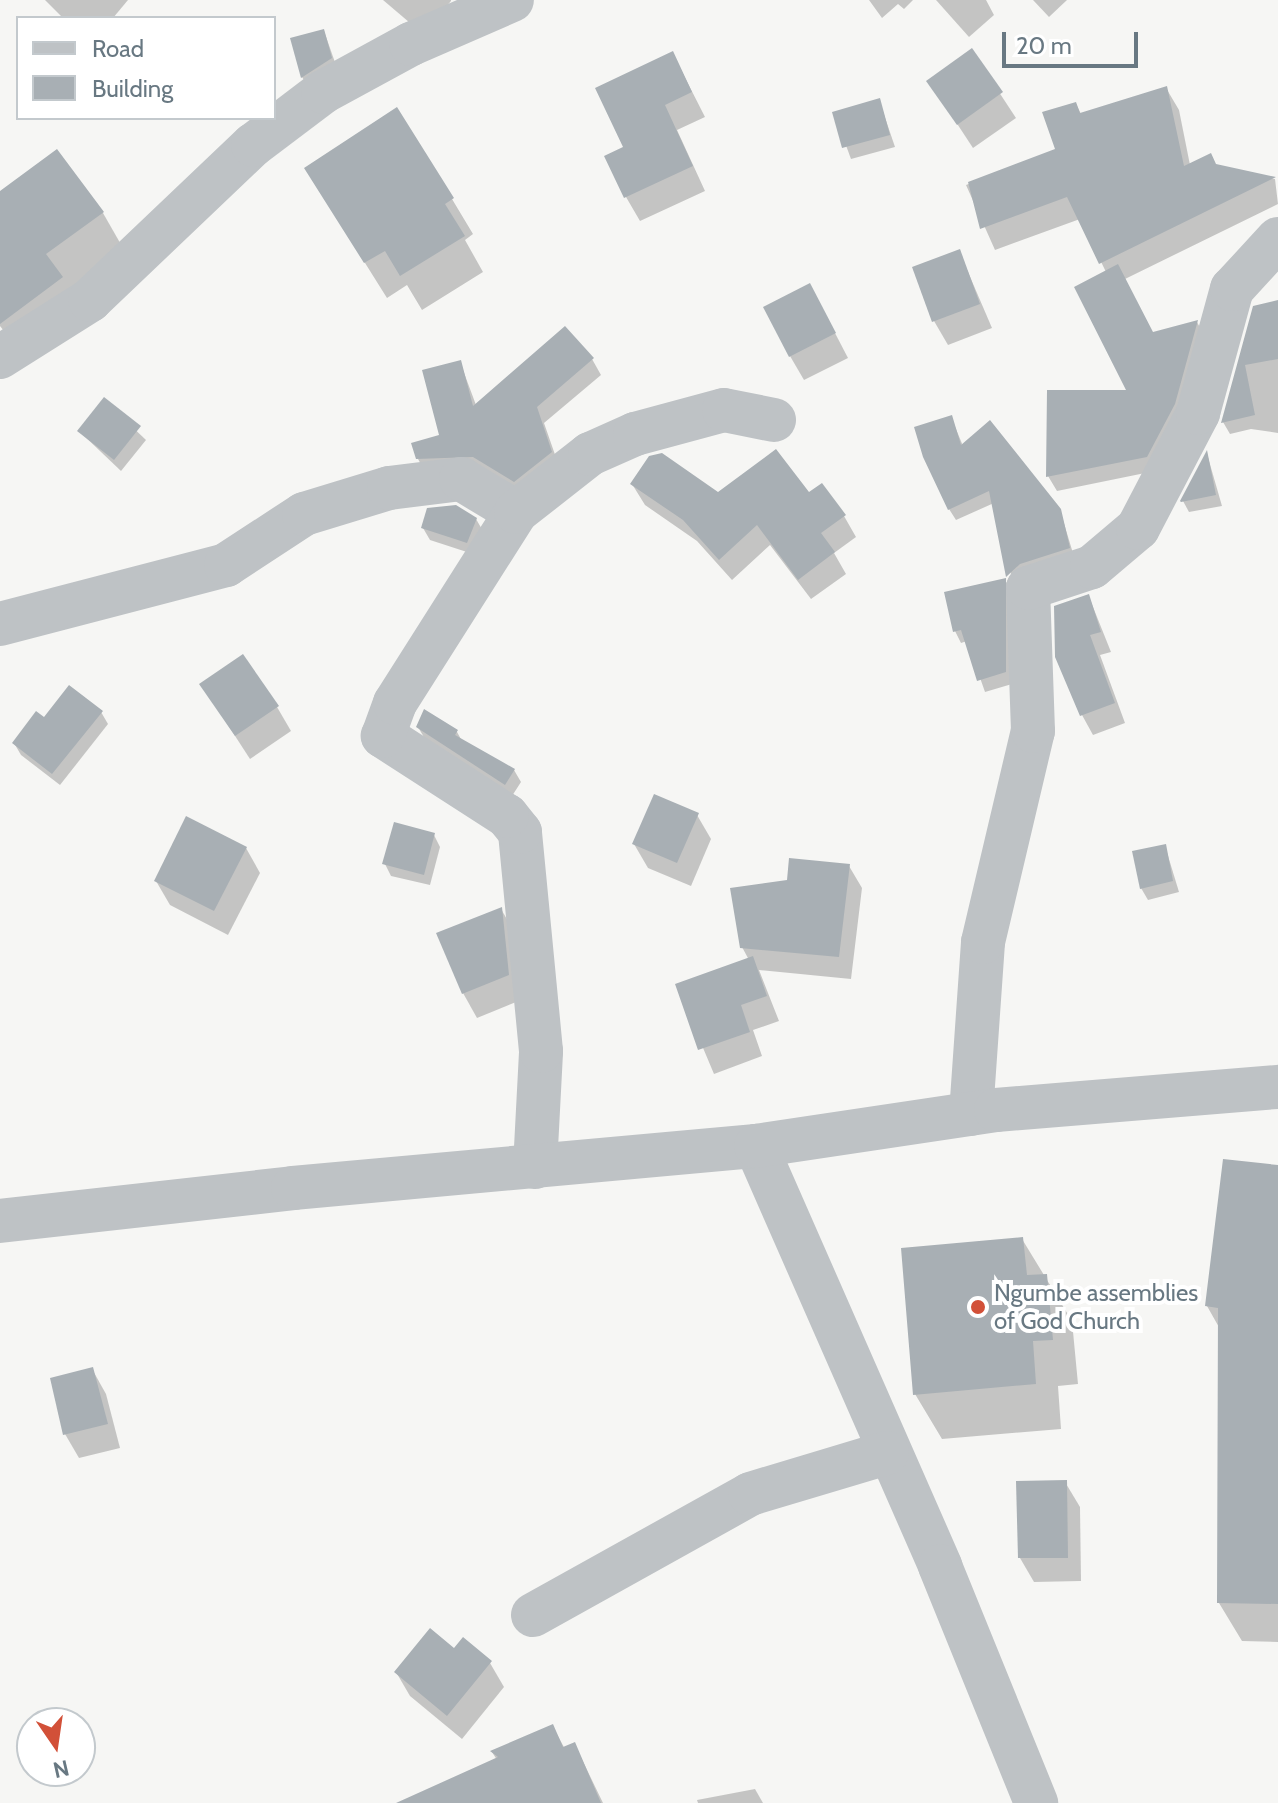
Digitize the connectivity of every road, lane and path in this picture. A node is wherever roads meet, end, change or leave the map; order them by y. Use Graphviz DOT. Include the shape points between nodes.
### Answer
graph roads {
  1 [pos="512,0"];
  2 [pos="1278,239"];
  3 [pos="0,357"];
  4 [pos="774,420"];
  5 [pos="516,512"];
  6 [pos="0,624"];
  7 [pos="1278,1087"];
  8 [pos="971,1114"];
  9 [pos="756,1146"];
  10 [pos="535,1167"];
  11 [pos="0,1221"];
  12 [pos="887,1453"];
  13 [pos="533,1615"];
  14 [pos="1036,1803"];
  1 -- 3 [label="street" via="411,44 323,92 253,145 90,300"];
  2 -- 8 [label="street" via="1232,289 1198,413 1138,528 1092,567 1028,588 1033,731 983,942"];
  4 -- 5 [label="street" via="724,410 635,434 590,454"];
  5 -- 6 [label="street" via="461,479 389,488 304,514 226,565"];
  5 -- 10 [label="street" via="395,703 383,736 507,816 520,832 541,1051"];
  7 -- 8 [label="street"];
  8 -- 9 [label="street"];
  9 -- 10 [label="street"];
  9 -- 12 [label="street"];
  10 -- 11 [label="street"];
  12 -- 13 [label="street" via="750,1494"];
  12 -- 14 [label="street" via="940,1566"];
}
